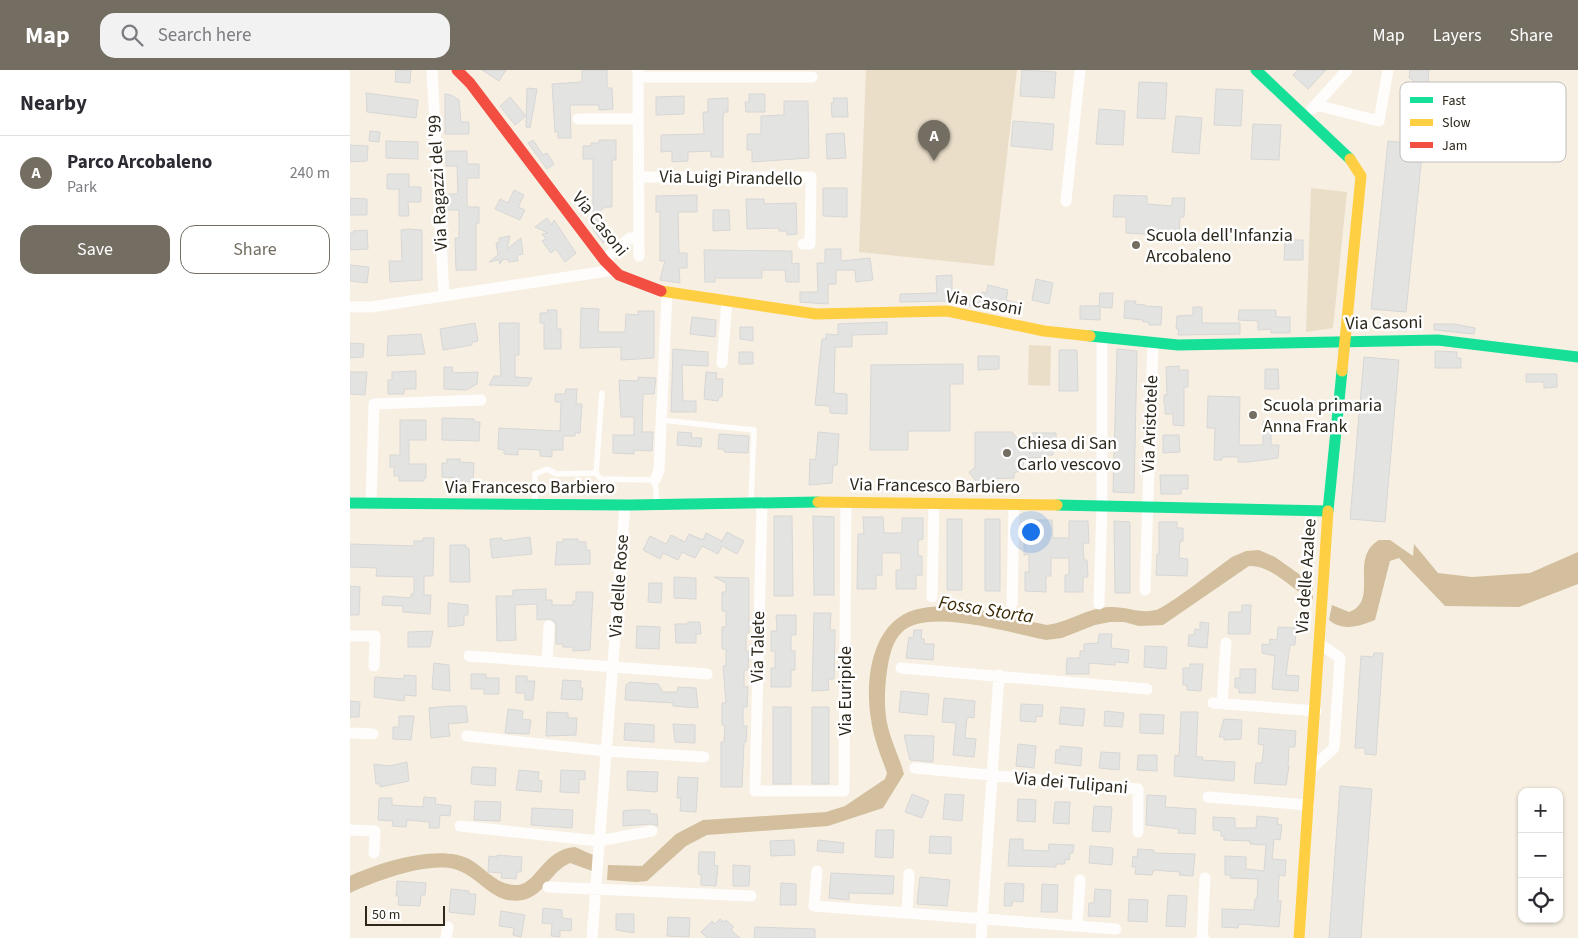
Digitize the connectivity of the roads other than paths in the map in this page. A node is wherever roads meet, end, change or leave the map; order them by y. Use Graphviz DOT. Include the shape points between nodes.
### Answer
graph roads {
  1 [pos="432,70"];
  2 [pos="457,70"];
  3 [pos="1080,70"];
  4 [pos="1256,70"];
  5 [pos="1347,70"];
  6 [pos="1388,70"];
  7 [pos="638,74"];
  8 [pos="812,78"];
  9 [pos="1316,105"];
  10 [pos="1306,116"];
  11 [pos="578,120"];
  12 [pos="638,120"];
  13 [pos="638,177"];
  14 [pos="1066,201"];
  15 [pos="638,238"];
  16 [pos="803,244"];
  17 [pos="639,256"];
  18 [pos="604,260"];
  19 [pos="614,270"];
  20 [pos="668,293"];
  21 [pos="444,296"];
  22 [pos="727,302"];
  23 [pos="350,307"];
  24 [pos="1102,337"];
  25 [pos="1153,342"];
  26 [pos="1346,342"];
  27 [pos="1578,357"];
  28 [pos="722,364"];
  29 [pos="602,393"];
  30 [pos="481,400"];
  31 [pos="661,420"];
  32 [pos="596,473"];
  33 [pos="656,480"];
  34 [pos="756,502"];
  35 [pos="846,502"];
  36 [pos="350,503"];
  37 [pos="371,503"];
  38 [pos="535,504"];
  39 [pos="625,504"];
  40 [pos="657,504"];
  41 [pos="934,504"];
  42 [pos="1014,505"];
  43 [pos="1102,506"];
  44 [pos="1147,506"];
  45 [pos="1328,511"];
  46 [pos="1145,590"];
  47 [pos="932,598"];
  48 [pos="1012,604"];
  49 [pos="1099,604"];
  50 [pos="549,626"];
  51 [pos="350,636"];
  52 [pos="1226,643"];
  53 [pos="1320,644"];
  54 [pos="469,656"];
  55 [pos="548,662"];
  56 [pos="374,666"];
  57 [pos="612,666"];
  58 [pos="901,668"];
  59 [pos="707,674"];
  60 [pos="999,676"];
  61 [pos="1147,689"];
  62 [pos="1316,710"];
  63 [pos="350,733"];
  64 [pos="373,734"];
  65 [pos="467,736"];
  66 [pos="606,751"];
  67 [pos="704,757"];
  68 [pos="915,768"];
  69 [pos="1311,769"];
  70 [pos="991,775"];
  71 [pos="755,791"];
  72 [pos="1208,798"];
  73 [pos="1309,805"];
  74 [pos="460,826"];
  75 [pos="350,830"];
  76 [pos="652,831"];
  77 [pos="1138,832"];
  78 [pos="599,841"];
  79 [pos="374,853"];
  80 [pos="817,871"];
  81 [pos="909,874"];
  82 [pos="1204,878"];
  83 [pos="1080,880"];
  84 [pos="548,887"];
  85 [pos="595,891"];
  86 [pos="750,896"];
  87 [pos="907,912"];
  88 [pos="982,920"];
  89 [pos="1077,926"];
  90 [pos="1116,929"];
  91 [pos="592,938"];
  92 [pos="981,938"];
  93 [pos="1204,938"];
  94 [pos="1299,938"];
  1 -- 21 [label="street, Via Ragazzi del '99"];
  2 -- 18 [label="street, Via Casoni"];
  3 -- 14 [label="street"];
  4 -- 10 [label="street"];
  5 -- 9 [label="street"];
  6 -- 9 [label="street" via="1379,122"];
  7 -- 8 [label="street, Via Luigi Pirandello"];
  7 -- 12 [label="street, Via Luigi Pirandello"];
  9 -- 10 [label="street"];
  10 -- 26 [label="street" via="1351,160 1361,176"];
  11 -- 12 [label="street"];
  12 -- 13 [label="street, Via Luigi Pirandello"];
  13 -- 15 [label="street, Via Luigi Pirandello"];
  13 -- 16 [label="street, Via Luigi Pirandello" via="811,177 810,244"];
  15 -- 17 [label="street, Via Luigi Pirandello"];
  15 -- 18 [label="street" via="630,238"];
  18 -- 19 [label="street, Via Casoni"];
  19 -- 20 [label="street, Via Casoni" via="638,284"];
  19 -- 21 [label="street"];
  20 -- 22 [label="street, Via Casoni"];
  20 -- 31 [label="street"];
  21 -- 23 [label="street"];
  22 -- 24 [label="street, Via Casoni" via="816,314 947,312 1044,331"];
  22 -- 28 [label="street"];
  24 -- 25 [label="street, Via Casoni"];
  24 -- 43 [label="street"];
  25 -- 26 [label="street, Via Casoni" via="1178,345"];
  25 -- 44 [label="street, Via Aristotele"];
  26 -- 27 [label="street, Via Casoni" via="1438,340"];
  26 -- 45 [label="street"];
  29 -- 32 [label="lane"];
  30 -- 37 [label="street" via="374,404"];
  31 -- 33 [label="street"];
  31 -- 34 [label="lane" via="754,430"];
  32 -- 33 [label="lane" via="601,479"];
  32 -- 38 [label="lane" via="556,474 547,468 535,474"];
  33 -- 40 [label="lane"];
  34 -- 35 [label="street, Via Francesco Barbiero"];
  34 -- 40 [label="street, Via Francesco Barbiero"];
  34 -- 71 [label="street, Via Talete"];
  35 -- 41 [label="street, Via Francesco Barbiero"];
  35 -- 71 [label="street, Via Euripide" via="844,791"];
  36 -- 37 [label="street, Via Francesco Barbiero"];
  37 -- 38 [label="street, Via Francesco Barbiero"];
  38 -- 39 [label="street, Via Francesco Barbiero"];
  39 -- 40 [label="street, Via Francesco Barbiero"];
  39 -- 57 [label="street, Via delle Rose"];
  41 -- 42 [label="street, Via Francesco Barbiero"];
  41 -- 47 [label="street"];
  42 -- 43 [label="street, Via Francesco Barbiero"];
  42 -- 48 [label="street"];
  43 -- 44 [label="street, Via Francesco Barbiero"];
  43 -- 49 [label="street"];
  44 -- 45 [label="street, Via Francesco Barbiero"];
  44 -- 46 [label="street, Via Aristotele"];
  45 -- 53 [label="street, Via delle Azalee"];
  50 -- 55 [label="street"];
  51 -- 56 [label="street" via="375,636"];
  52 -- 62 [label="street" via="1217,703"];
  53 -- 62 [label="street, Via delle Azalee"];
  53 -- 69 [label="street, Via delle Azalee" via="1340,658 1334,748"];
  54 -- 55 [label="street"];
  55 -- 57 [label="street"];
  57 -- 59 [label="street"];
  57 -- 66 [label="street, Via delle Rose"];
  58 -- 60 [label="street"];
  60 -- 61 [label="street"];
  60 -- 70 [label="street, Via dei Tulipani"];
  62 -- 69 [label="street, Via delle Azalee"];
  63 -- 64 [label="street"];
  65 -- 66 [label="street"];
  66 -- 67 [label="street"];
  66 -- 78 [label="street, Via delle Rose"];
  68 -- 70 [label="street, Via dei Tulipani"];
  69 -- 73 [label="street, Via delle Azalee"];
  70 -- 77 [label="street, Via dei Tulipani" via="1138,789"];
  70 -- 88 [label="street, Via dei Tulipani"];
  72 -- 73 [label="street"];
  73 -- 94 [label="street, Via delle Azalee"];
  74 -- 78 [label="street"];
  75 -- 79 [label="street" via="376,832"];
  76 -- 78 [label="street"];
  78 -- 85 [label="street, Via delle Rose"];
  80 -- 87 [label="street" via="814,906"];
  81 -- 87 [label="street"];
  82 -- 93 [label="street"];
  83 -- 89 [label="street"];
  84 -- 85 [label="street"];
  85 -- 86 [label="street"];
  85 -- 91 [label="street, Via delle Rose"];
  87 -- 88 [label="street"];
  88 -- 89 [label="street"];
  88 -- 92 [label="street, Via dei Tulipani"];
  89 -- 90 [label="street"];
}
